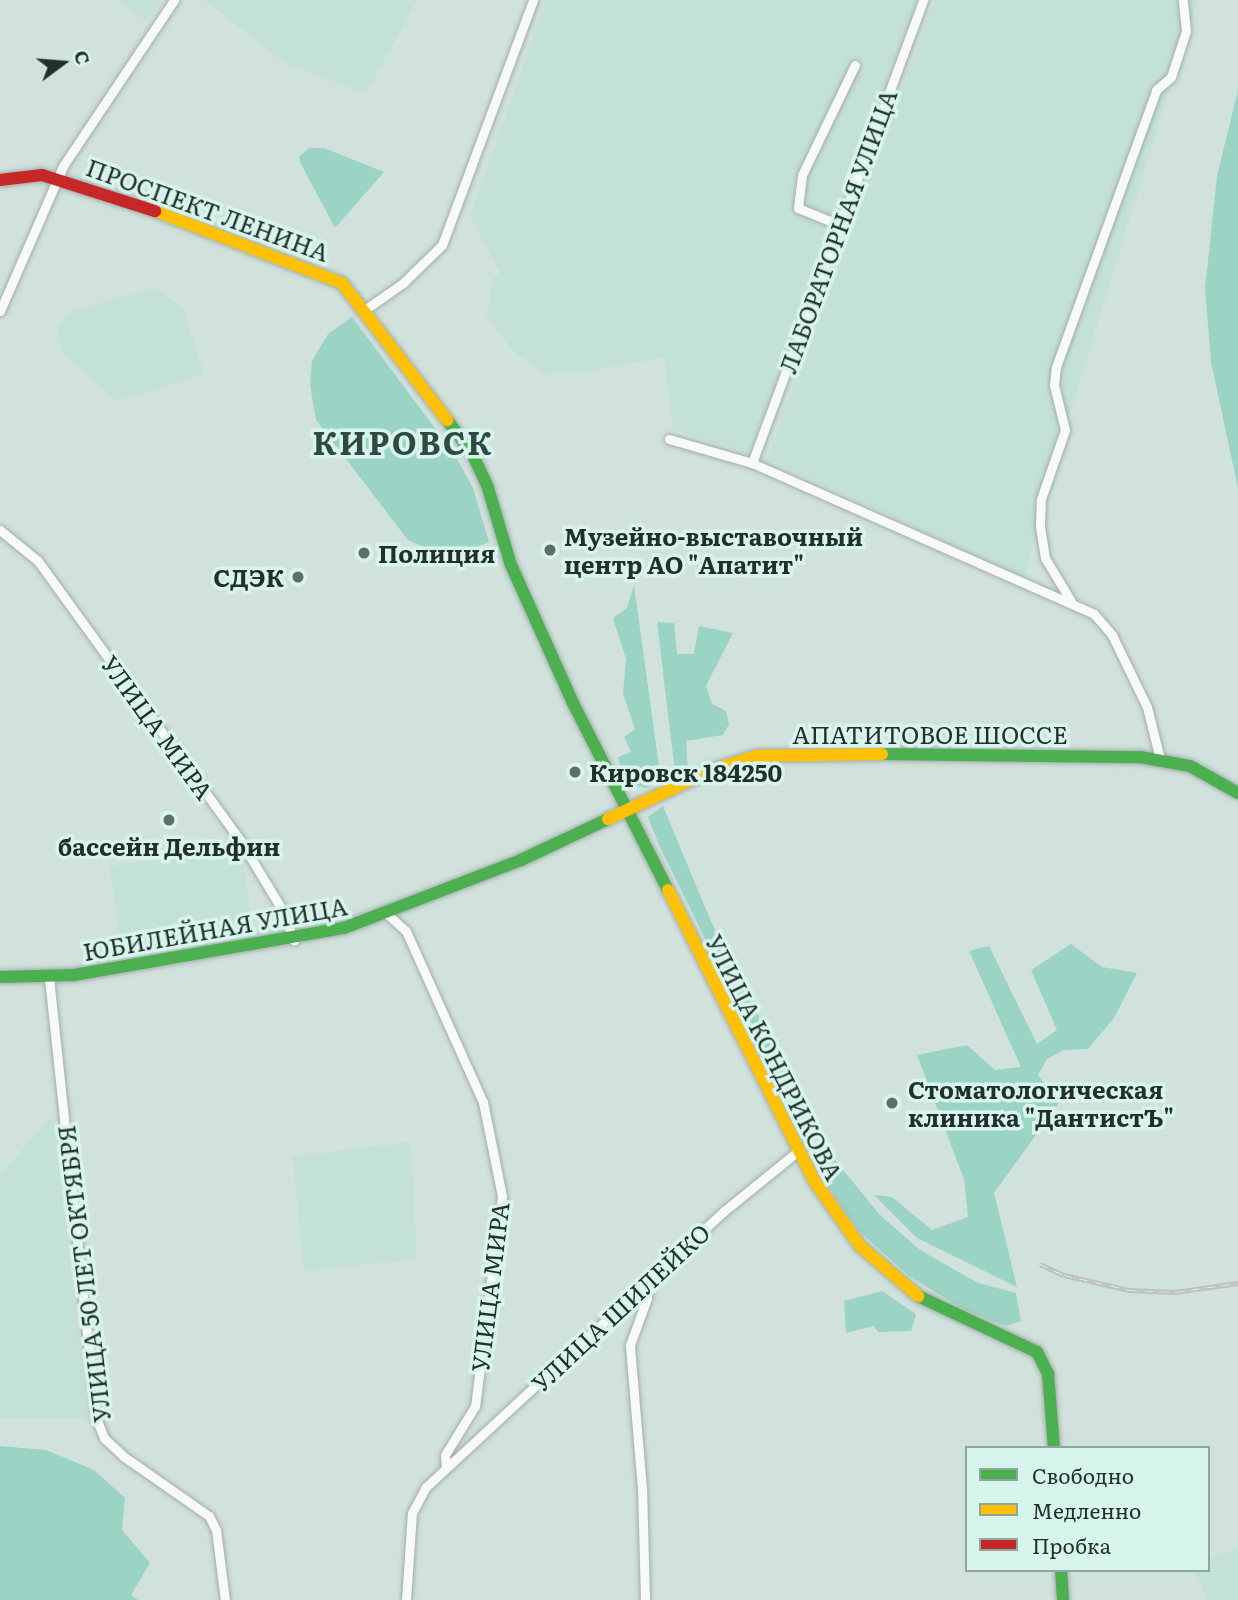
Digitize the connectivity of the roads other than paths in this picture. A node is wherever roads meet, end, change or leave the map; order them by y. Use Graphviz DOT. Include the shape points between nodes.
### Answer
graph roads {
  1 [pos="174,0"];
  2 [pos="533,0"];
  3 [pos="923,0"];
  4 [pos="1183,0"];
  5 [pos="855,65"];
  6 [pos="58,177"];
  7 [pos="0,180"];
  8 [pos="840,225"];
  9 [pos="363,306"];
  10 [pos="0,312"];
  11 [pos="668,439"];
  12 [pos="752,463"];
  13 [pos="0,530"];
  14 [pos="1071,601"];
  15 [pos="1160,759"];
  16 [pos="1238,793"];
  17 [pos="625,812"];
  18 [pos="387,914"];
  19 [pos="294,940"];
  20 [pos="0,977"];
  21 [pos="49,978"];
  22 [pos="798,1151"];
  23 [pos="648,1282"];
  24 [pos="1054,1446"];
  25 [pos="446,1468"];
  26 [pos="1061,1572"];
  27 [pos="225,1600"];
  28 [pos="406,1600"];
  29 [pos="645,1600"];
  30 [pos="1063,1600"];
  1 -- 6 [label="street"];
  2 -- 9 [label="street" via="442,245 385,295"];
  3 -- 8 [label="street, ЛАБОРАТОРНАЯ УЛИЦА"];
  4 -- 14 [label="street" via="1186,31 1171,77 1156,90 1056,367 1054,385 1065,430 1041,499 1040,526 1045,558"];
  5 -- 8 [label="street" via="802,175 798,208"];
  6 -- 7 [label="street, ПРОСПЕКТ ЛЕНИНА"];
  6 -- 9 [label="street, ПРОСПЕКТ ЛЕНИНА" via="305,264 342,284"];
  6 -- 10 [label="street"];
  8 -- 12 [label="street, ЛАБОРАТОРНАЯ УЛИЦА"];
  9 -- 17 [label="street, ПРОСПЕКТ ЛЕНИНА" via="472,453 529,609"];
  11 -- 12 [label="street"];
  12 -- 14 [label="street" via="1026,587"];
  13 -- 19 [label="street, УЛИЦА МИРА" via="38,561 238,837 281,908"];
  14 -- 15 [label="street" via="1094,614 1112,635 1147,707"];
  15 -- 16 [label="street, АПАТИТОВОЕ ШОССЕ" via="1190,766"];
  15 -- 17 [label="street, АПАТИТОВОЕ ШОССЕ" via="839,753 757,756 686,781"];
  17 -- 18 [label="street, ЮБИЛЕЙНАЯ УЛИЦА" via="546,850"];
  17 -- 22 [label="street, УЛИЦА КОНДРИКОВА"];
  18 -- 19 [label="street, ЮБИЛЕЙНАЯ УЛИЦА"];
  18 -- 25 [label="street, УЛИЦА МИРА" via="407,931 483,1102 502,1196 475,1406 445,1455"];
  19 -- 21 [label="street, ЮБИЛЕЙНАЯ УЛИЦА"];
  20 -- 21 [label="street, ЮБИЛЕЙНАЯ УЛИЦА"];
  21 -- 27 [label="street, УЛИЦА 50 ЛЕТ ОКТЯБРЯ" via="96,1418 104,1438 123,1456 209,1516 216,1530"];
  22 -- 23 [label="street, УЛИЦА ШИЛЕЙКО"];
  22 -- 24 [label="street, УЛИЦА КОНДРИКОВА" via="838,1219 890,1275 965,1322 1028,1345 1044,1362"];
  23 -- 25 [label="street, УЛИЦА ШИЛЕЙКО"];
  23 -- 29 [label="street" via="630,1345 642,1489"];
  25 -- 28 [label="street, УЛИЦА ШИЛЕЙКО" via="414,1505"];
  26 -- 30 [label="street"];
}
